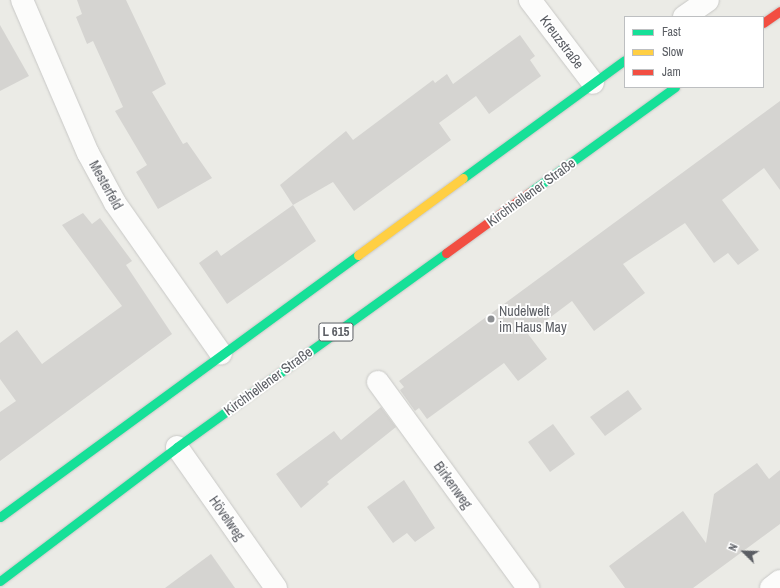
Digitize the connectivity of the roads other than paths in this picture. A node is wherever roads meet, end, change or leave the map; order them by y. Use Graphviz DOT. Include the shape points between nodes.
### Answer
graph roads {
  1 [pos="22,0"];
  2 [pos="530,0"];
  3 [pos="708,0"];
  4 [pos="780,11"];
  5 [pos="685,16"];
  6 [pos="764,23"];
  7 [pos="624,61"];
  8 [pos="593,83"];
  9 [pos="674,88"];
  10 [pos="221,354"];
  11 [pos="378,382"];
  12 [pos="177,447"];
  13 [pos="0,517"];
  14 [pos="0,581"];
  15 [pos="780,581"];
  16 [pos="276,588"];
  17 [pos="528,588"];
  18 [pos="771,588"];
  1 -- 10 [label="street, Mesterfeld" via="88,153 115,203"];
  2 -- 8 [label="street, Kreuzstraße"];
  3 -- 5 [label="street"];
  4 -- 6 [label="main road"];
  7 -- 8 [label="main road"];
  8 -- 10 [label="main road"];
  9 -- 12 [label="main road, Kirchhellener Straße / L 615"];
  10 -- 13 [label="main road"];
  11 -- 17 [label="street, Birkenweg"];
  12 -- 14 [label="main road, Kirchhellener Straße / L 615"];
  12 -- 16 [label="street, Hövelweg"];
  15 -- 18 [label="street"];
}
